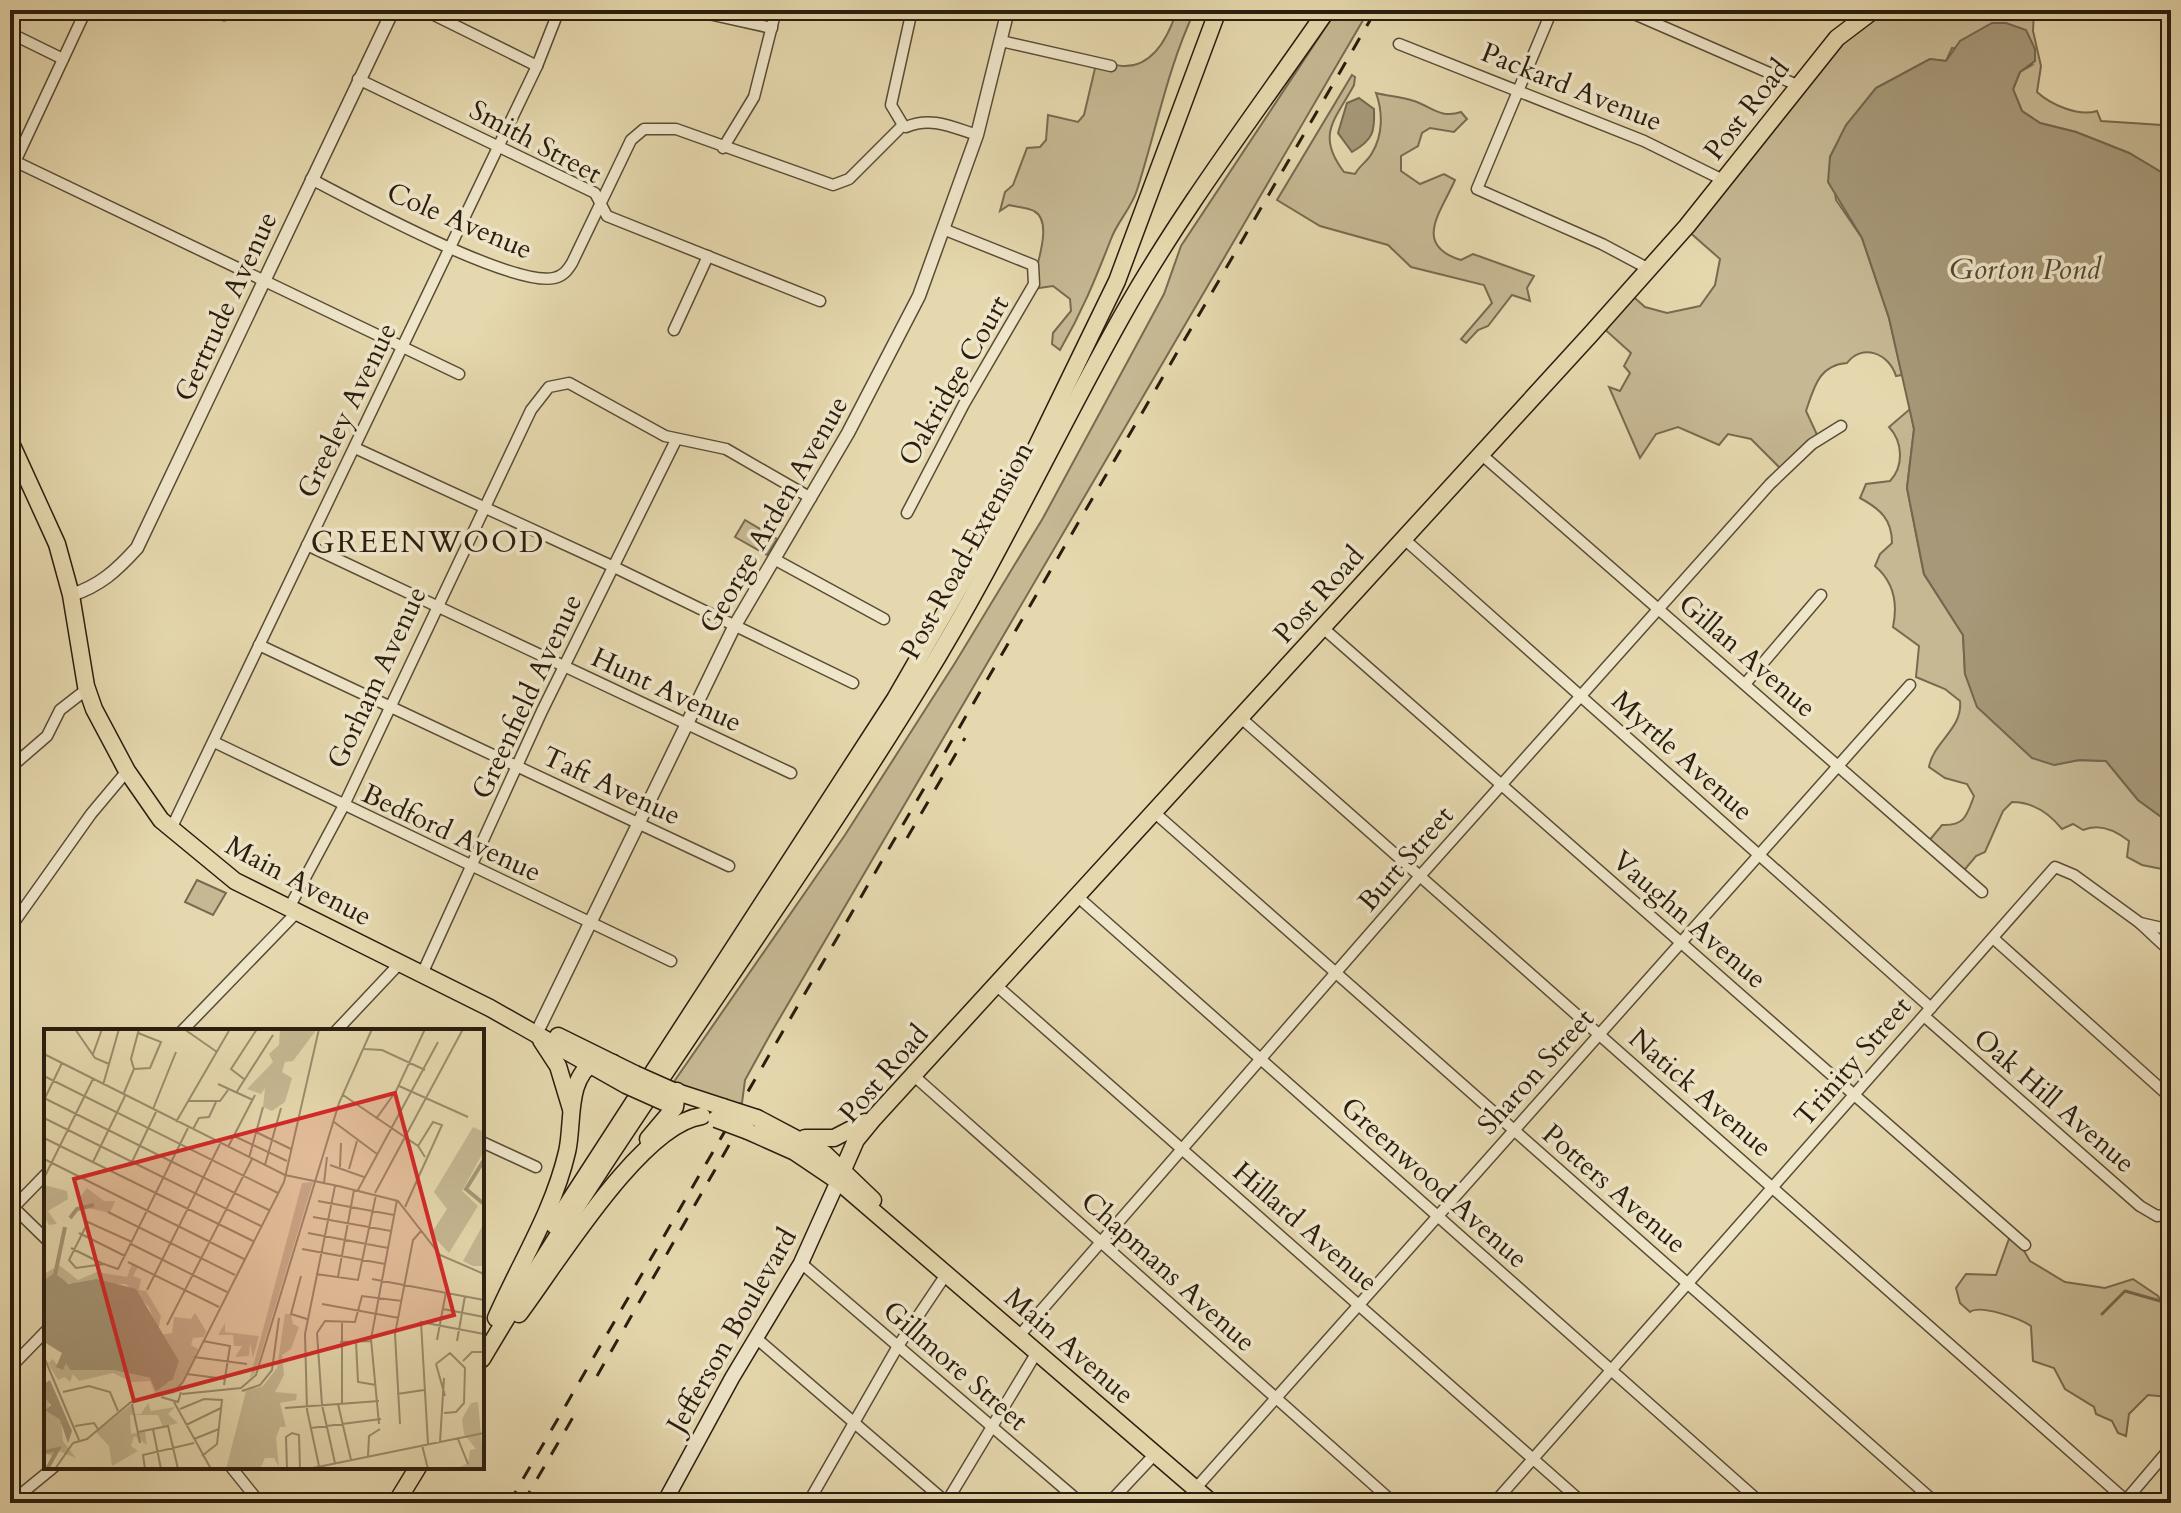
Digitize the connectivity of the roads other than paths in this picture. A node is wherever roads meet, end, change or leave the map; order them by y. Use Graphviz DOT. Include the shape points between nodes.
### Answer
graph roads {
  1 [pos="86,10"];
  2 [pos="393,10"];
  3 [pos="424,10"];
  4 [pos="559,10"];
  5 [pos="691,10"];
  6 [pos="776,10"];
  7 [pos="912,10"];
  8 [pos="1008,10"];
  9 [pos="1218,10"];
  10 [pos="1327,10"];
  11 [pos="1552,10"];
  12 [pos="1625,10"];
  13 [pos="1850,10"];
  14 [pos="1874,10"];
  15 [pos="772,28"];
  16 [pos="10,33"];
  17 [pos="1837,38"];
  18 [pos="1001,41"];
  19 [pos="1399,44"];
  20 [pos="63,59"];
  21 [pos="537,66"];
  22 [pos="1111,66"];
  23 [pos="358,79"];
  24 [pos="1797,85"];
  25 [pos="1518,90"];
  26 [pos="903,125"];
  27 [pos="977,135"];
  28 [pos="498,147"];
  29 [pos="723,148"];
  30 [pos="13,160"];
  31 [pos="311,179"];
  32 [pos="1723,180"];
  33 [pos="601,205"];
  34 [pos="943,229"];
  35 [pos="450,246"];
  36 [pos="708,256"];
  37 [pos="1649,269"];
  38 [pos="266,279"];
  39 [pos="820,301"];
  40 [pos="674,330"];
  41 [pos="404,345"];
  42 [pos="459,374"];
  43 [pos="1841,426"];
  44 [pos="676,440"];
  45 [pos="10,441"];
  46 [pos="355,448"];
  47 [pos="1482,455"];
  48 [pos="811,498"];
  49 [pos="483,505"];
  50 [pos="907,513"];
  51 [pos="1403,538"];
  52 [pos="307,545"];
  53 [pos="774,559"];
  54 [pos="614,567"];
  55 [pos="71,595"];
  56 [pos="1821,595"];
  57 [pos="436,606"];
  58 [pos="1659,609"];
  59 [pos="884,619"];
  60 [pos="734,627"];
  61 [pos="1323,628"];
  62 [pos="259,645"];
  63 [pos="565,668"];
  64 [pos="853,683"];
  65 [pos="1745,684"];
  66 [pos="1910,685"];
  67 [pos="87,689"];
  68 [pos="1581,696"];
  69 [pos="388,704"];
  70 [pos="1241,718"];
  71 [pos="688,725"];
  72 [pos="214,742"];
  73 [pos="1839,766"];
  74 [pos="10,768"];
  75 [pos="518,768"];
  76 [pos="127,771"];
  77 [pos="791,773"];
  78 [pos="1502,785"];
  79 [pos="343,807"];
  80 [pos="1155,813"];
  81 [pos="640,824"];
  82 [pos="171,829"];
  83 [pos="1760,855"];
  84 [pos="729,866"];
  85 [pos="472,868"];
  86 [pos="1420,876"];
  87 [pos="1982,892"];
  88 [pos="1078,897"];
  89 [pos="295,908"];
  90 [pos="2140,923"];
  91 [pos="590,924"];
  92 [pos="10,928"];
  93 [pos="2171,930"];
  94 [pos="1993,938"];
  95 [pos="1681,943"];
  96 [pos="2171,952"];
  97 [pos="671,961"];
  98 [pos="401,962"];
  99 [pos="1336,973"];
  100 [pos="422,974"];
  101 [pos="997,986"];
  102 [pos="1927,1012"];
  103 [pos="184,1029"];
  104 [pos="339,1029"];
  105 [pos="540,1032"];
  106 [pos="1600,1035"];
  107 [pos="1262,1060"];
  108 [pos="613,1063"];
  109 [pos="589,1065"];
  110 [pos="913,1075"];
  111 [pos="631,1080"];
  112 [pos="1853,1096"];
  113 [pos="672,1097"];
  114 [pos="2171,1098"];
  115 [pos="634,1108"];
  116 [pos="571,1109"];
  117 [pos="714,1114"];
  118 [pos="874,1118"];
  119 [pos="752,1125"];
  120 [pos="1514,1131"];
  121 [pos="798,1137"];
  122 [pos="484,1143"];
  123 [pos="1182,1149"];
  124 [pos="536,1167"];
  125 [pos="619,1174"];
  126 [pos="44,1176"];
  127 [pos="841,1176"];
  128 [pos="1772,1187"];
  129 [pos="11,1208"];
  130 [pos="2171,1214"];
  131 [pos="1438,1216"];
  132 [pos="44,1237"];
  133 [pos="1100,1241"];
  134 [pos="2025,1245"];
  135 [pos="801,1263"];
  136 [pos="947,1273"];
  137 [pos="1688,1284"];
  138 [pos="1359,1305"];
  139 [pos="44,1333"];
  140 [pos="1019,1336"];
  141 [pos="756,1338"];
  142 [pos="484,1346"];
  143 [pos="898,1346"];
  144 [pos="1037,1352"];
  145 [pos="484,1357"];
  146 [pos="484,1357"];
  147 [pos="10,1368"];
  148 [pos="1611,1370"];
  149 [pos="1276,1398"];
  150 [pos="854,1421"];
  151 [pos="989,1427"];
  152 [pos="2171,1447"];
  153 [pos="1155,1454"];
  154 [pos="1533,1459"];
  155 [pos="52,1469"];
  156 [pos="233,1469"];
  157 [pos="417,1469"];
  158 [pos="1196,1488"];
  159 [pos="666,1502"];
  160 [pos="2128,1502"];
  161 [pos="10,1503"];
  162 [pos="260,1503"];
  163 [pos="396,1503"];
  164 [pos="808,1503"];
  165 [pos="946,1503"];
  166 [pos="1081,1503"];
  167 [pos="1109,1503"];
  168 [pos="1212,1503"];
  169 [pos="1394,1503"];
  170 [pos="1494,1503"];
  171 [pos="1583,1503"];
  172 [pos="1761,1503"];
  173 [pos="1936,1503"];
  1 -- 20 [label="street"];
  2 -- 23 [label="street, Gertrude Avenue"];
  3 -- 21 [label="street"];
  4 -- 21 [label="street, Greeley Avenue"];
  5 -- 15 [label="street"];
  6 -- 15 [label="street"];
  7 -- 26 [label="street" via="891,105"];
  8 -- 18 [label="street, George Arden Avenue"];
  9 -- 115 [label="main road, Post Road Extension" via="1117,281 1016,489 895,699"];
  10 -- 115 [label="main road, Post Road Extension" via="1123,313 923,681"];
  11 -- 25 [label="street"];
  12 -- 24 [label="street"];
  13 -- 17 [label="main road, Post Road"];
  14 -- 17 [label="main road, Post Road"];
  15 -- 29 [label="street" via="754,97"];
  16 -- 20 [label="street"];
  17 -- 24 [label="main road, Post Road"];
  18 -- 22 [label="street"];
  18 -- 27 [label="street, George Arden Avenue"];
  19 -- 25 [label="street, Packard Avenue"];
  20 -- 30 [label="street"];
  21 -- 28 [label="street, Greeley Avenue"];
  23 -- 28 [label="street, Smith Street"];
  23 -- 31 [label="street, Gertrude Avenue"];
  24 -- 32 [label="main road, Post Road"];
  25 -- 32 [label="street, Packard Avenue"];
  25 -- 37 [label="street" via="1477,189"];
  26 -- 27 [label="street" via="921,120"];
  26 -- 29 [label="street" via="841,184"];
  27 -- 34 [label="street, George Arden Avenue"];
  28 -- 33 [label="street, Smith Street" via="595,193"];
  28 -- 35 [label="street, Greeley Avenue"];
  29 -- 33 [label="street, Cole Avenue" via="676,129 655,126 635,133"];
  30 -- 38 [label="street"];
  31 -- 35 [label="street, Cole Avenue"];
  31 -- 38 [label="street, Gertrude Avenue"];
  32 -- 37 [label="main road, Post Road"];
  33 -- 35 [label="street, Cole Avenue" via="566,273 555,278 512,274"];
  33 -- 36 [label="street, Smith Street" via="607,216"];
  34 -- 48 [label="street, George Arden Avenue" via="894,348"];
  34 -- 50 [label="street, Oakridge Court" via="1033,265 1034,284"];
  35 -- 41 [label="street, Greeley Avenue"];
  36 -- 39 [label="street, Smith Street"];
  36 -- 40 [label="street"];
  37 -- 47 [label="main road, Post Road"];
  38 -- 41 [label="street"];
  38 -- 55 [label="street, Gertrude Avenue" via="137,548 111,575"];
  41 -- 42 [label="street"];
  41 -- 46 [label="street, Greeley Avenue"];
  43 -- 58 [label="street, Burt Street" via="1812,444 1770,484"];
  44 -- 48 [label="street, Gorham Avenue" via="726,449"];
  44 -- 49 [label="street, Gorham Avenue" via="584,390 558,384 542,393 531,410"];
  44 -- 54 [label="street, Greenfield Avenue"];
  45 -- 55 [label="main road, Main Avenue" via="46,514"];
  46 -- 49 [label="street"];
  46 -- 52 [label="street, Greeley Avenue"];
  47 -- 51 [label="main road, Post Road"];
  47 -- 58 [label="street, Gillan Avenue"];
  48 -- 53 [label="street, George Arden Avenue"];
  49 -- 54 [label="street"];
  49 -- 57 [label="street, Gorham Avenue"];
  51 -- 61 [label="main road, Post Road"];
  51 -- 68 [label="street, Myrtle Avenue"];
  52 -- 57 [label="street, Hunt Avenue"];
  52 -- 62 [label="street, Greeley Avenue"];
  53 -- 59 [label="street"];
  53 -- 60 [label="street, George Arden Avenue"];
  54 -- 60 [label="street"];
  54 -- 63 [label="street, Greenfield Avenue"];
  55 -- 67 [label="main road, Main Avenue"];
  56 -- 65 [label="street"];
  57 -- 63 [label="street, Hunt Avenue"];
  57 -- 69 [label="street, Gorham Avenue"];
  58 -- 65 [label="street, Gillan Avenue"];
  58 -- 68 [label="street, Burt Street"];
  60 -- 64 [label="street"];
  60 -- 71 [label="street, George Arden Avenue"];
  61 -- 70 [label="main road, Post Road"];
  61 -- 78 [label="street, Vaughn Avenue"];
  62 -- 69 [label="street, Taft Avenue"];
  62 -- 72 [label="street, Greeley Avenue"];
  63 -- 71 [label="street, Hunt Avenue"];
  63 -- 75 [label="street, Greenfield Avenue"];
  65 -- 73 [label="street, Gillan Avenue"];
  66 -- 73 [label="street, Sharon Street"];
  67 -- 74 [label="street" via="60,710 47,736"];
  67 -- 76 [label="main road, Main Avenue"];
  68 -- 78 [label="street, Burt Street"];
  68 -- 83 [label="street, Myrtle Avenue"];
  69 -- 75 [label="street, Taft Avenue"];
  69 -- 79 [label="street, Gorham Avenue"];
  70 -- 80 [label="main road, Post Road"];
  70 -- 86 [label="street, Natick Avenue"];
  71 -- 77 [label="street, Hunt Avenue"];
  71 -- 81 [label="street, George Arden Avenue"];
  72 -- 79 [label="street, Bedford Avenue"];
  72 -- 82 [label="street, Greeley Avenue"];
  73 -- 83 [label="street, Sharon Street"];
  73 -- 87 [label="street, Gillan Avenue"];
  75 -- 81 [label="street, Taft Avenue"];
  75 -- 85 [label="street, Greenfield Avenue"];
  76 -- 82 [label="main road, Main Avenue"];
  76 -- 92 [label="street"];
  78 -- 86 [label="street, Burt Street"];
  78 -- 95 [label="street, Vaughn Avenue"];
  79 -- 85 [label="street, Bedford Avenue"];
  79 -- 89 [label="street, Gorham Avenue"];
  80 -- 88 [label="main road, Post Road"];
  80 -- 99 [label="street, Potters Avenue"];
  81 -- 84 [label="street, Taft Avenue"];
  81 -- 91 [label="street, George Arden Avenue"];
  82 -- 89 [label="main road, Main Avenue" via="235,881"];
  83 -- 95 [label="street, Sharon Street"];
  83 -- 102 [label="street, Myrtle Avenue"];
  85 -- 91 [label="street, Bedford Avenue"];
  85 -- 100 [label="street, Greenfield Avenue"];
  86 -- 99 [label="street, Burt Street"];
  86 -- 106 [label="street, Natick Avenue"];
  88 -- 101 [label="main road, Post Road"];
  88 -- 107 [label="street, Greenwood Avenue"];
  89 -- 98 [label="main road, Main Avenue"];
  89 -- 103 [label="street, Gorham Avenue"];
  90 -- 93 [label="street"];
  90 -- 94 [label="street, Trinity Street" via="2055,867"];
  90 -- 96 [label="street"];
  91 -- 97 [label="street, Bedford Avenue"];
  91 -- 105 [label="street, George Arden Avenue"];
  94 -- 102 [label="street, Trinity Street"];
  94 -- 114 [label="street"];
  95 -- 106 [label="street, Sharon Street"];
  95 -- 112 [label="street, Vaughn Avenue"];
  98 -- 100 [label="main road, Main Avenue"];
  98 -- 104 [label="street"];
  99 -- 107 [label="street, Burt Street"];
  99 -- 120 [label="street, Potters Avenue"];
  100 -- 105 [label="main road, Main Avenue"];
  101 -- 110 [label="main road, Post Road"];
  101 -- 123 [label="street, Hillard Avenue"];
  102 -- 112 [label="street, Trinity Street"];
  102 -- 130 [label="street, Oak Hill Avenue" via="2140,1206 2157,1216"];
  105 -- 108 [label="main road, Main Avenue"];
  105 -- 109 [label="main road, Main Avenue"];
  105 -- 116 [label="main road"];
  106 -- 120 [label="street, Sharon Street"];
  106 -- 128 [label="street, Natick Avenue"];
  107 -- 123 [label="street, Burt Street"];
  107 -- 131 [label="street, Greenwood Avenue"];
  108 -- 109 [label="main road"];
  108 -- 111 [label="main road, Main Avenue"];
  109 -- 111 [label="main road, Main Avenue"];
  109 -- 116 [label="main road" via="579,1077"];
  110 -- 118 [label="main road, Post Road"];
  110 -- 133 [label="street, Chapmans Avenue"];
  111 -- 113 [label="main road, Main Avenue, bridge"];
  112 -- 128 [label="street, Trinity Street"];
  112 -- 134 [label="street, Vaughn Avenue"];
  113 -- 117 [label="main road, Main Avenue"];
  113 -- 125 [label="main road"];
  115 -- 145 [label="main road"];
  116 -- 142 [label="main road" via="567,1153 553,1197"];
  117 -- 119 [label="main road, Main Avenue, bridge"];
  117 -- 125 [label="main road" via="681,1122"];
  118 -- 121 [label="main road" via="834,1138"];
  118 -- 127 [label="main road, Post Road" via="856,1140"];
  119 -- 121 [label="main road, Main Avenue"];
  119 -- 127 [label="main road, Main Avenue"];
  120 -- 131 [label="street, Sharon Street"];
  120 -- 137 [label="street, Potters Avenue"];
  121 -- 127 [label="main road, Main Avenue"];
  122 -- 124 [label="street"];
  123 -- 133 [label="street, Burt Street"];
  123 -- 138 [label="street, Hillard Avenue"];
  125 -- 146 [label="main road"];
  126 -- 129 [label="street"];
  127 -- 135 [label="main road, Jefferson Boulevard"];
  127 -- 136 [label="main road, Main Avenue"];
  128 -- 137 [label="street, Trinity Street"];
  128 -- 160 [label="street, Natick Avenue"];
  129 -- 132 [label="street"];
  131 -- 138 [label="street, Sharon Street"];
  131 -- 148 [label="street, Greenwood Avenue"];
  133 -- 140 [label="street, Burt Street"];
  133 -- 149 [label="street, Chapmans Avenue"];
  135 -- 141 [label="main road, Jefferson Boulevard"];
  135 -- 143 [label="street, Gillmore Street"];
  136 -- 140 [label="main road, Main Avenue"];
  136 -- 143 [label="street"];
  137 -- 148 [label="street, Trinity Street"];
  137 -- 173 [label="street, Potters Avenue"];
  138 -- 149 [label="street, Sharon Street"];
  138 -- 154 [label="street, Hillard Avenue"];
  139 -- 147 [label="street"];
  140 -- 144 [label="main road, Main Avenue"];
  141 -- 150 [label="street"];
  141 -- 159 [label="main road, Jefferson Boulevard"];
  143 -- 150 [label="street"];
  143 -- 151 [label="street, Gillmore Street"];
  144 -- 151 [label="street"];
  144 -- 153 [label="main road, Main Avenue"];
  148 -- 154 [label="street, Trinity Street"];
  148 -- 172 [label="street, Greenwood Avenue"];
  149 -- 158 [label="street, Sharon Street"];
  149 -- 169 [label="street, Chapmans Avenue"];
  150 -- 164 [label="street"];
  150 -- 165 [label="street"];
  151 -- 165 [label="street"];
  151 -- 166 [label="street, Gillmore Street"];
  152 -- 160 [label="street"];
  153 -- 158 [label="main road, Main Avenue"];
  153 -- 167 [label="street"];
  154 -- 170 [label="street, Trinity Street"];
  154 -- 171 [label="street, Hillard Avenue"];
  155 -- 161 [label="street"];
  156 -- 162 [label="street"];
  157 -- 163 [label="main road"];
  158 -- 168 [label="main road, Main Avenue"];
}
